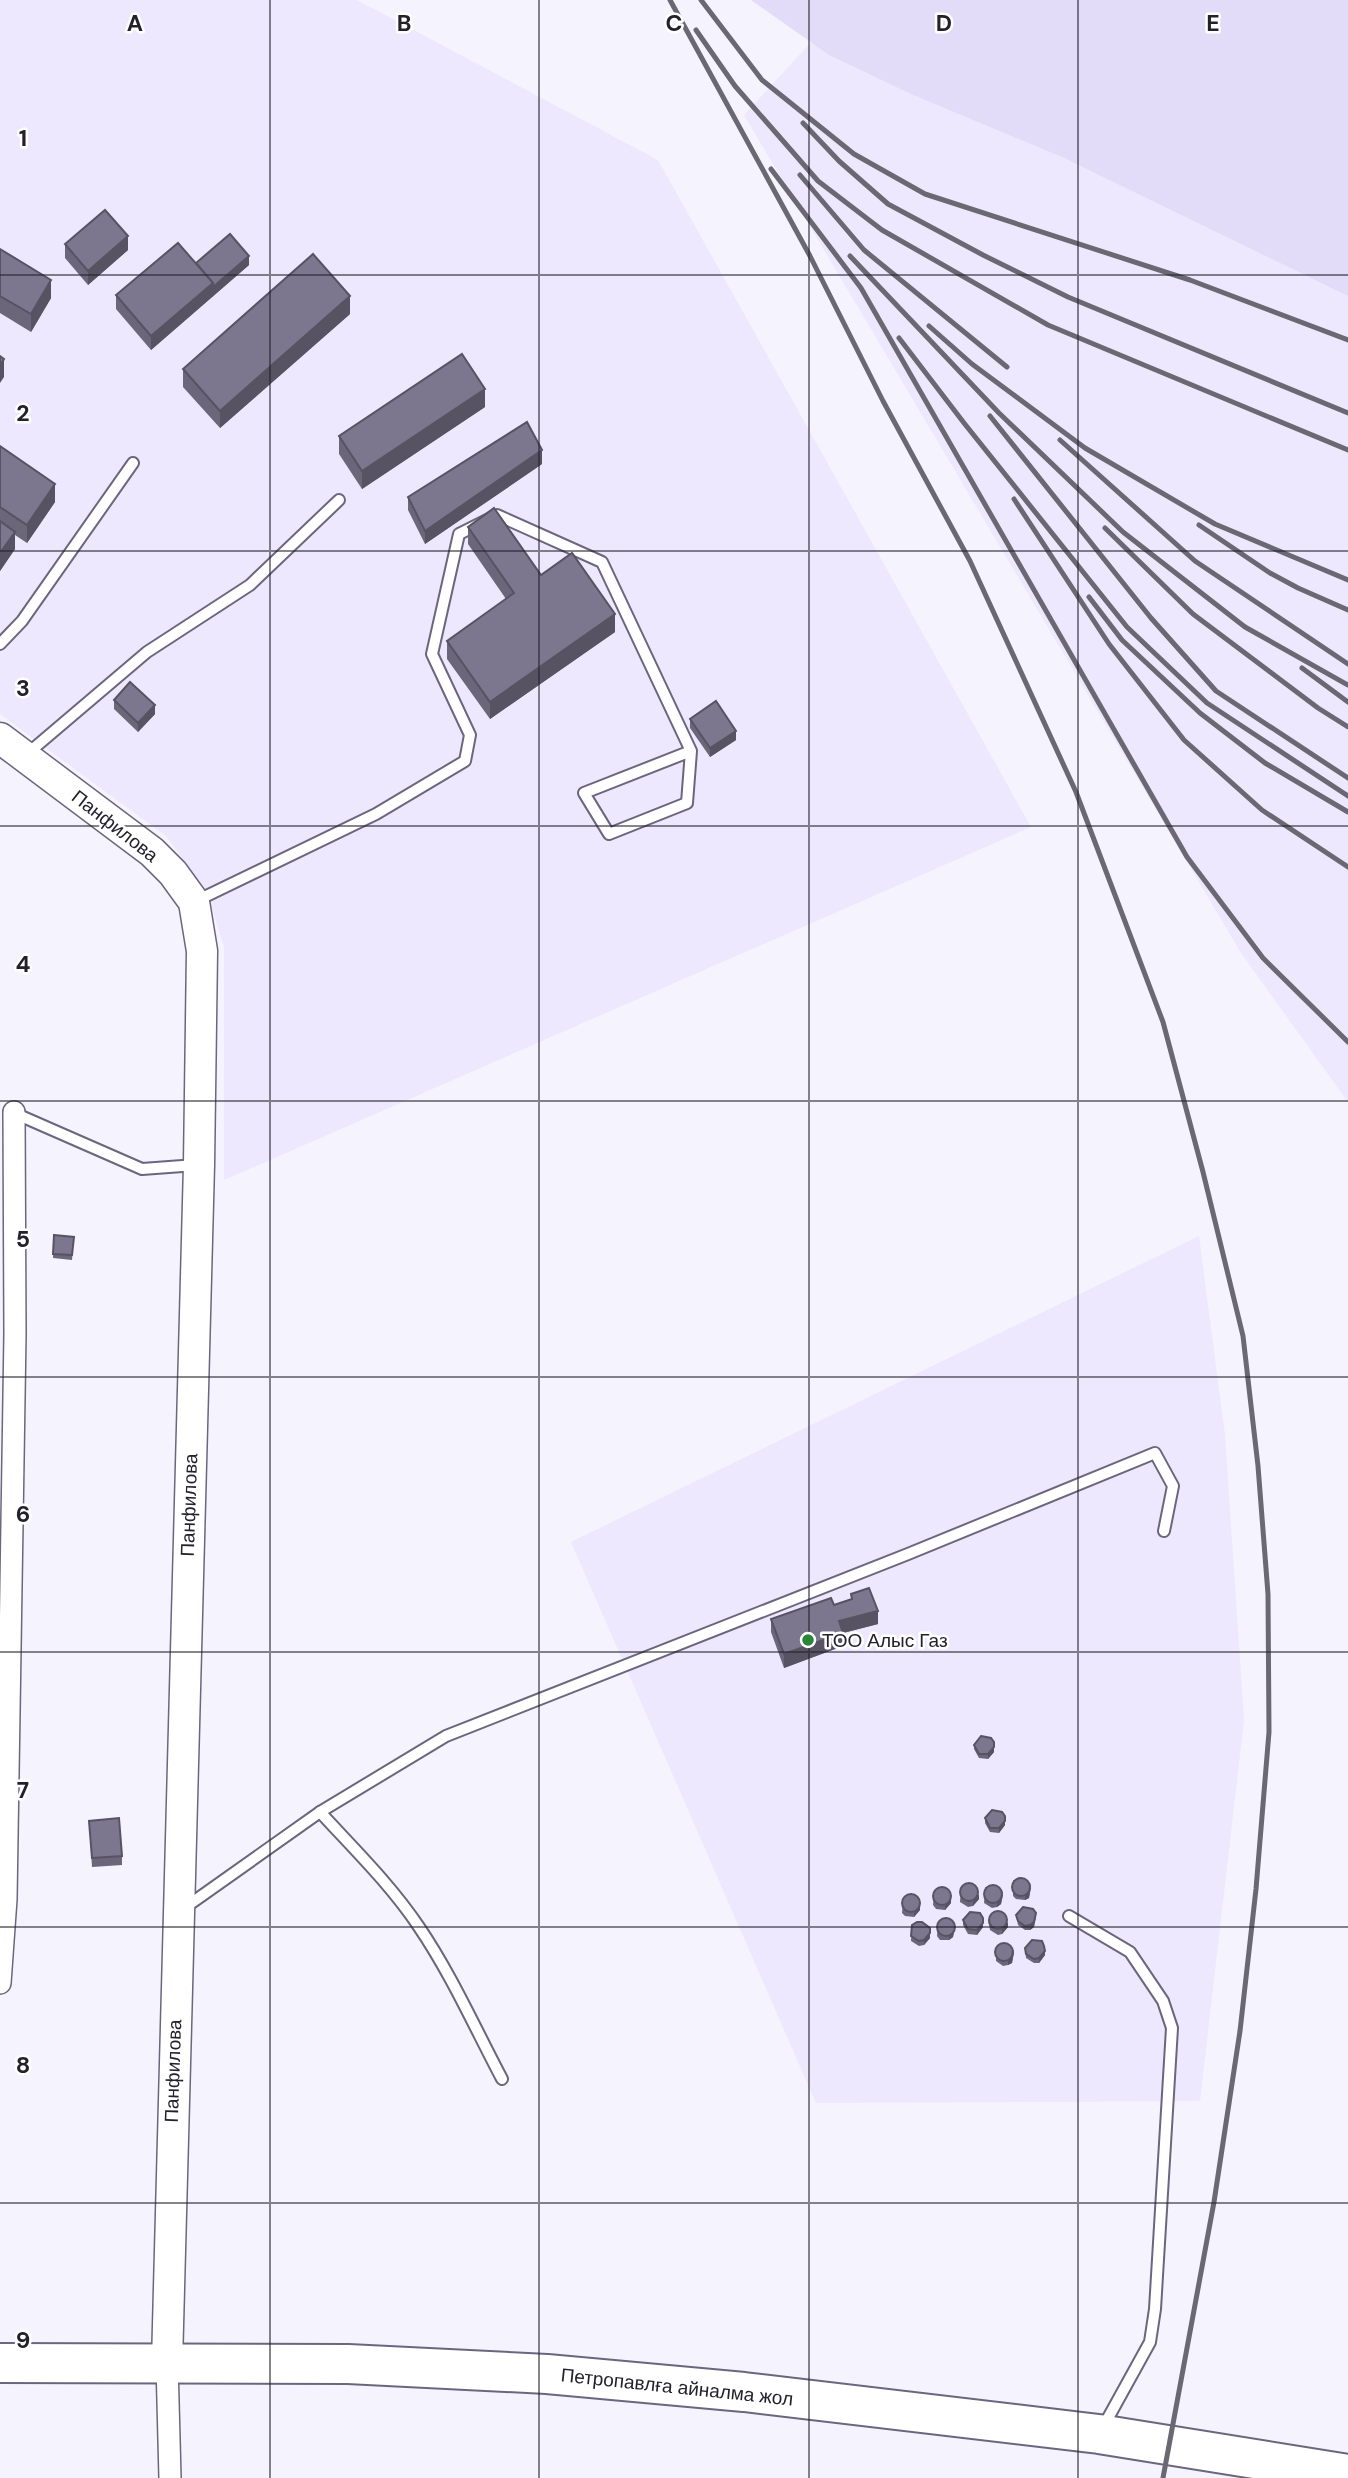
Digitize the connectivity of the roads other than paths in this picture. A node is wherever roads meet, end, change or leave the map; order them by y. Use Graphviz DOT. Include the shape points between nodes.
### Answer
graph roads {
  1 [pos="133,463"];
  2 [pos="339,500"];
  3 [pos="0,644"];
  4 [pos="0,738"];
  5 [pos="691,751"];
  6 [pos="24,756"];
  7 [pos="194,902"];
  8 [pos="14,1112"];
  9 [pos="199,1165"];
  10 [pos="8,1334"];
  11 [pos="1164,1531"];
  12 [pos="320,1812"];
  13 [pos="178,1912"];
  14 [pos="1069,1916"];
  15 [pos="1,1962"];
  16 [pos="0,1983"];
  17 [pos="502,2079"];
  18 [pos="0,2363"];
  19 [pos="167,2363"];
  20 [pos="1099,2434"];
  21 [pos="1348,2474"];
  22 [pos="170,2478"];
  1 -- 3 [label="lane" via="22,621"];
  2 -- 6 [label="lane" via="250,585 147,652"];
  4 -- 6 [label="street, Панфилова"];
  5 -- 5 [label="lane" via="687,803 609,834 584,793"];
  5 -- 7 [label="lane" via="601,562 498,515 459,534 432,654 470,734 465,761 376,814"];
  6 -- 7 [label="street, Панфилова" via="152,852"];
  7 -- 9 [label="street, Панфилова" via="202,951"];
  8 -- 9 [label="lane" via="142,1169"];
  8 -- 10 [label="street"];
  9 -- 13 [label="street, Панфилова"];
  10 -- 15 [label="street" via="6,1899"];
  11 -- 12 [label="lane" via="1174,1486 1155,1453 446,1737"];
  12 -- 13 [label="lane"];
  12 -- 17 [label="lane" via="390,1888 419,1928"];
  13 -- 19 [label="street, Панфилова"];
  14 -- 20 [label="lane" via="1130,1952 1163,2001 1172,2028 1150,2342"];
  15 -- 16 [label="street"];
  18 -- 19 [label="highway, Петропавлға айналма жол"];
  19 -- 20 [label="highway, Петропавлға айналма жол" via="348,2364 547,2374"];
  19 -- 22 [label="street"];
  20 -- 21 [label="highway, Петропавлға айналма жол"];
}
